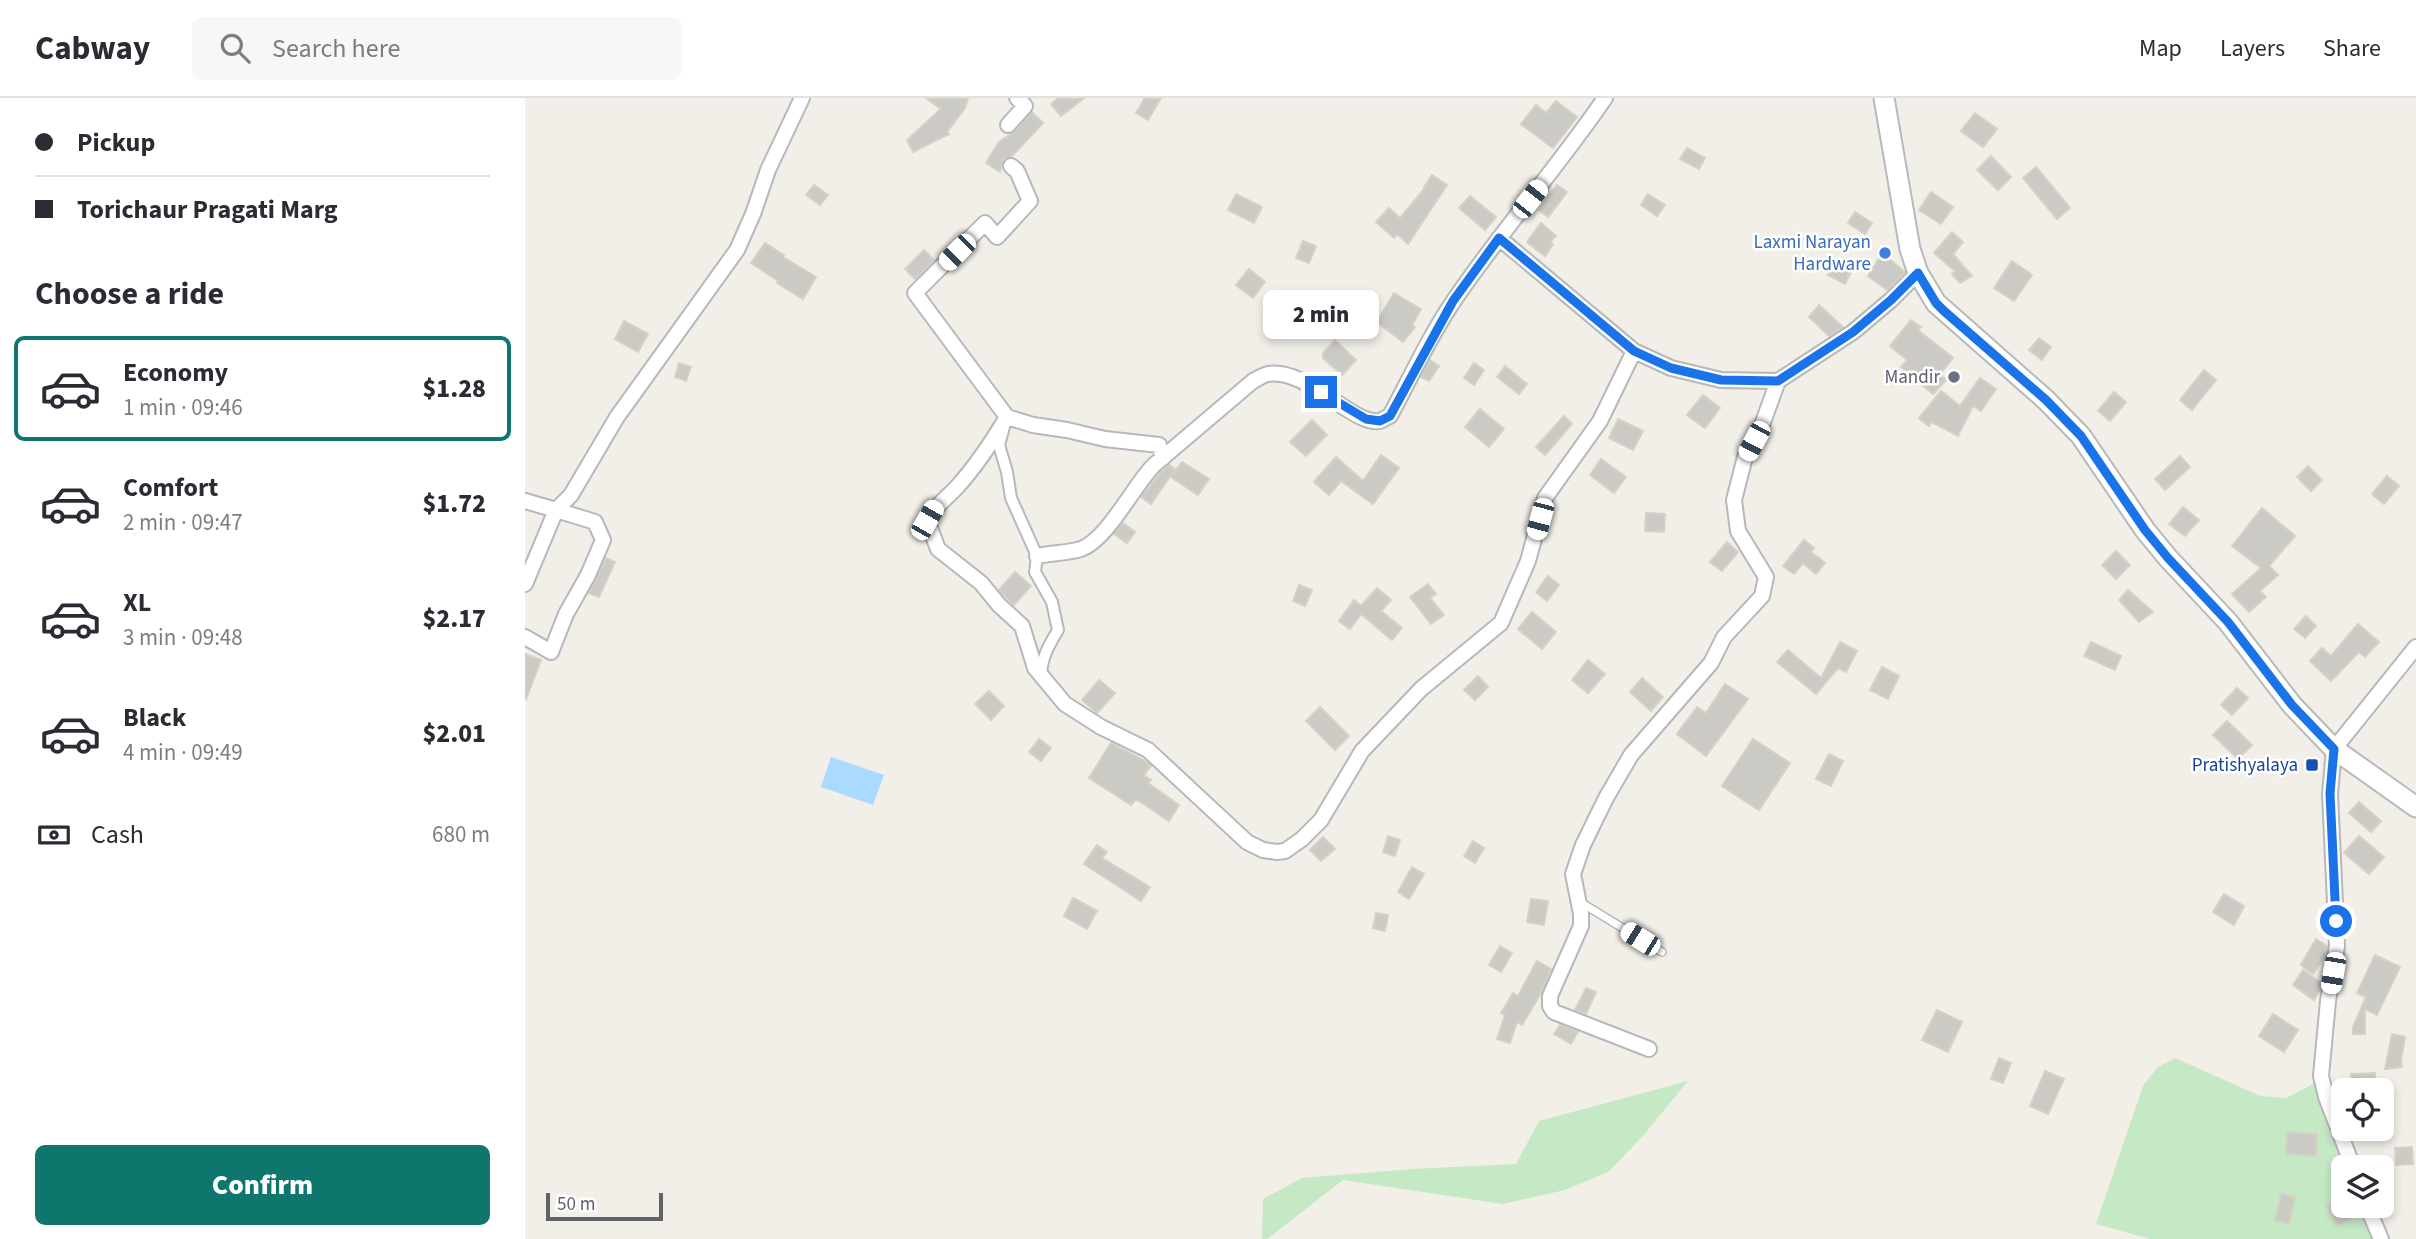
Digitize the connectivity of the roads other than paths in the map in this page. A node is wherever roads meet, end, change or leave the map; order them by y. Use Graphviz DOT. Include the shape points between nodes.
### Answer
graph roads {
  1 [pos="802,98"];
  2 [pos="1017,98"];
  3 [pos="1605,98"];
  4 [pos="1884,98"];
  5 [pos="1008,125"];
  6 [pos="1011,166"];
  7 [pos="1499,238"];
  8 [pos="1918,273"];
  9 [pos="1634,351"];
  10 [pos="1778,381"];
  11 [pos="1007,417"];
  12 [pos="1163,458"];
  13 [pos="525,501"];
  14 [pos="556,510"];
  15 [pos="1037,556"];
  16 [pos="525,584"];
  17 [pos="525,637"];
  18 [pos="2416,647"];
  19 [pos="1041,674"];
  20 [pos="2334,749"];
  21 [pos="2416,807"];
  22 [pos="1577,900"];
  23 [pos="1661,952"];
  24 [pos="1649,1049"];
  25 [pos="2348,1155"];
  26 [pos="2372,1218"];
  27 [pos="2381,1239"];
  1 -- 14 [label="street" via="737,250 617,417 571,495"];
  2 -- 5 [label="street" via="1025,106"];
  3 -- 7 [label="street"];
  4 -- 8 [label="main road" via="1904,223"];
  6 -- 11 [label="street" via="1030,201 997,237 985,223 915,293"];
  7 -- 9 [label="street"];
  7 -- 12 [label="street" via="1453,301 1390,416 1380,421 1366,419 1298,378 1268,374 1252,381"];
  8 -- 10 [label="street" via="1853,332"];
  8 -- 20 [label="main road" via="1944,311 2081,436 2145,530"];
  9 -- 10 [label="street" via="1671,368 1721,380"];
  9 -- 19 [label="street" via="1600,421 1545,498 1528,561 1501,623 1421,689 1362,751 1321,820 1285,851 1263,850 1247,842 1148,750 1065,704"];
  10 -- 22 [label="street" via="1745,457 1734,500 1738,531 1766,577 1762,596 1631,755 1583,845 1573,874"];
  11 -- 12 [label="street" via="1159,446"];
  11 -- 15 [label="street" via="999,445 1011,498"];
  11 -- 19 [label="street" via="975,466 927,520 937,550 981,583 1022,626"];
  12 -- 15 [label="street" via="1140,480 1100,535 1083,548"];
  13 -- 14 [label="street"];
  14 -- 16 [label="street"];
  14 -- 17 [label="street" via="595,523 603,540 551,652"];
  15 -- 19 [label="street" via="1035,572 1052,602 1058,630 1047,647"];
  18 -- 20 [label="street"];
  20 -- 21 [label="main road"];
  20 -- 25 [label="street" via="2330,793 2337,946 2321,1076"];
  22 -- 23 [label="lane"];
  22 -- 24 [label="street" via="1581,926 1550,1006 1554,1012"];
  26 -- 27 [label="street"];
}
